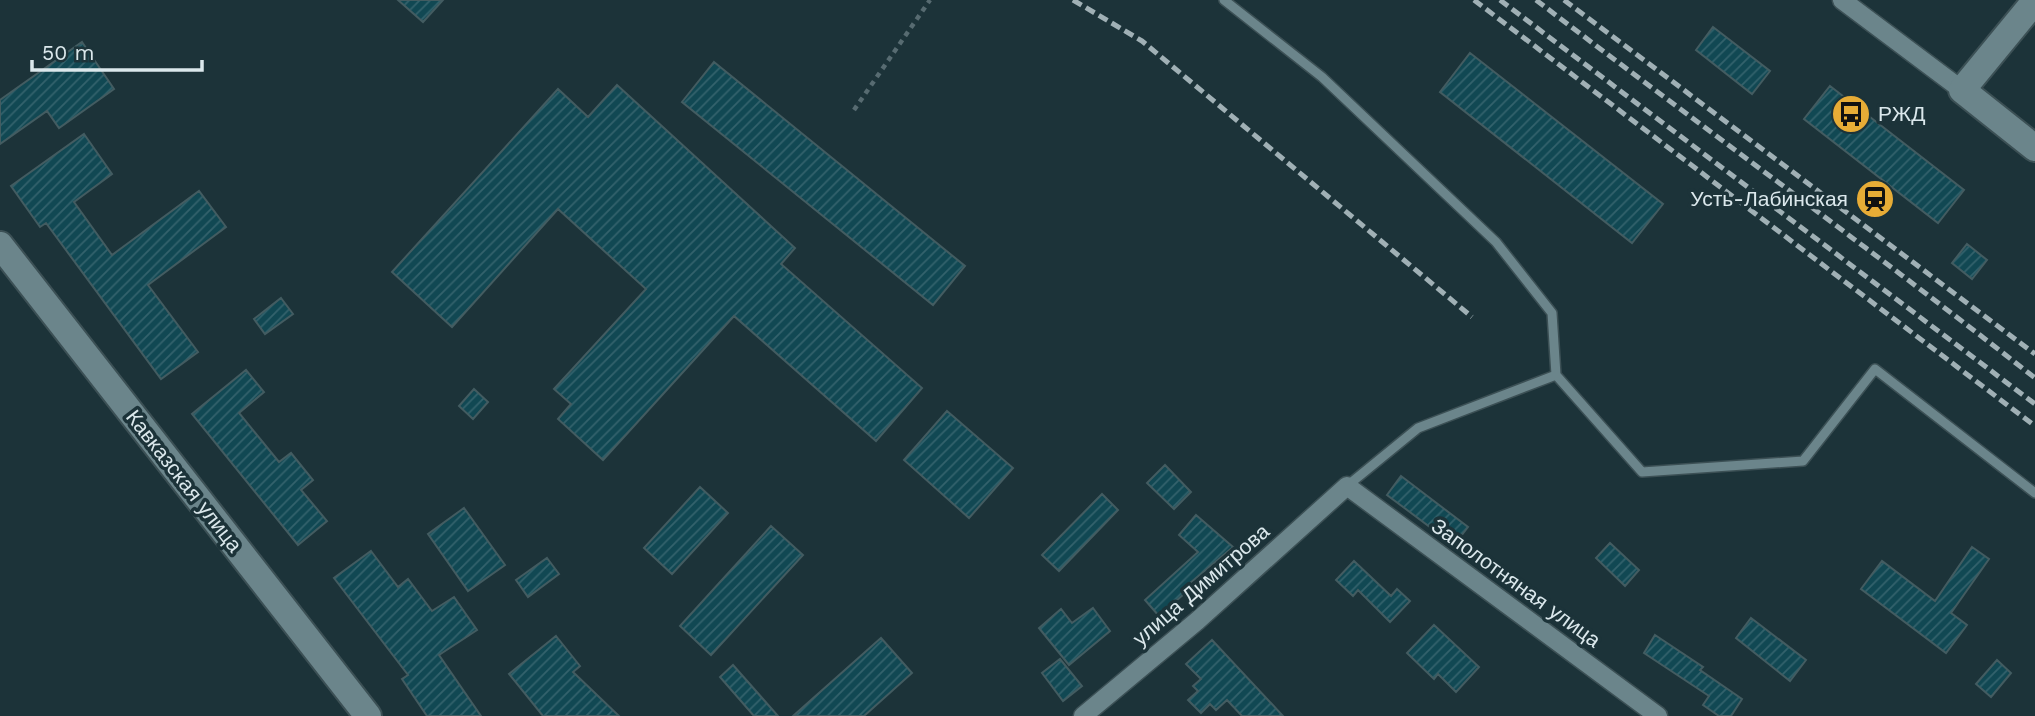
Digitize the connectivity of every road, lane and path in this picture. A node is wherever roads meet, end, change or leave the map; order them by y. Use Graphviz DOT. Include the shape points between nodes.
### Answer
graph roads {
  1 [pos="930,0"];
  2 [pos="1224,0"];
  3 [pos="1842,0"];
  4 [pos="2035,1"];
  5 [pos="1962,90"];
  6 [pos="854,110"];
  7 [pos="2035,148"];
  8 [pos="0,245"];
  9 [pos="1556,375"];
  10 [pos="1347,486"];
  11 [pos="2035,493"];
  12 [pos="368,716"];
  13 [pos="1083,716"];
  14 [pos="1658,716"];
  1 -- 6 [label="path"];
  2 -- 9 [label="lane" via="1322,77 1496,242 1552,313"];
  3 -- 5 [label="street"];
  4 -- 5 [label="main road"];
  5 -- 7 [label="main road"];
  8 -- 12 [label="main road, Кавказская улица"];
  9 -- 10 [label="lane" via="1418,428"];
  9 -- 11 [label="lane" via="1642,472 1803,461 1875,369"];
  10 -- 13 [label="street, улица Димитрова"];
  10 -- 14 [label="street, Заполотняная улица"];
}
